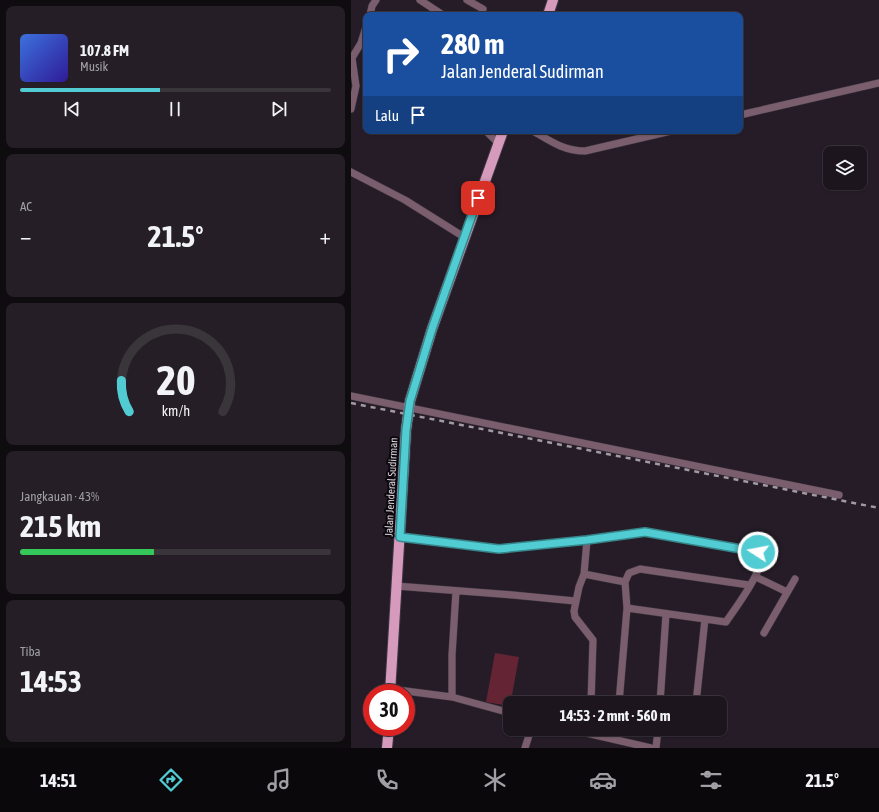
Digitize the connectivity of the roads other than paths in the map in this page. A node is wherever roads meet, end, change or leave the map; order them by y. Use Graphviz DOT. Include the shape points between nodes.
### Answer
graph roads {
  1 [pos="376,0"];
  2 [pos="420,0"];
  3 [pos="435,0"];
  4 [pos="467,0"];
  5 [pos="553,0"];
  6 [pos="431,7"];
  7 [pos="483,9"];
  8 [pos="371,12"];
  9 [pos="438,12"];
  10 [pos="549,12"];
  11 [pos="363,37"];
  12 [pos="351,58"];
  13 [pos="879,83"];
  14 [pos="351,109"];
  15 [pos="743,114"];
  16 [pos="489,134"];
  17 [pos="502,134"];
  18 [pos="539,134"];
  19 [pos="658,134"];
  20 [pos="498,143"];
  21 [pos="351,172"];
  22 [pos="464,237"];
  23 [pos="351,396"];
  24 [pos="409,408"];
  25 [pos="839,495"];
  26 [pos="400,537"];
  27 [pos="587,540"];
  28 [pos="584,574"];
  29 [pos="756,577"];
  30 [pos="795,579"];
  31 [pos="625,582"];
  32 [pos="749,585"];
  33 [pos="396,586"];
  34 [pos="456,591"];
  35 [pos="787,592"];
  36 [pos="575,601"];
  37 [pos="627,608"];
  38 [pos="666,614"];
  39 [pos="705,619"];
  40 [pos="764,633"];
  41 [pos="390,684"];
  42 [pos="415,693"];
  43 [pos="591,696"];
  44 [pos="620,696"];
  45 [pos="660,696"];
  46 [pos="697,696"];
  47 [pos="452,697"];
  48 [pos="503,712"];
  49 [pos="388,736"];
  50 [pos="529,736"];
  51 [pos="604,736"];
  52 [pos="617,736"];
  53 [pos="658,736"];
  54 [pos="617,740"];
  55 [pos="387,748"];
  56 [pos="525,748"];
  57 [pos="651,748"];
  58 [pos="657,748"];
  1 -- 8 [label="street"];
  2 -- 6 [label="street"];
  3 -- 6 [label="street"];
  4 -- 7 [label="street"];
  5 -- 10 [label="main road"];
  6 -- 9 [label="street"];
  11 -- 12 [label="street"];
  12 -- 14 [label="street" via="356,86"];
  13 -- 15 [label="street"];
  16 -- 20 [label="street"];
  17 -- 20 [label="main road, Jalan Jenderal Sudirman"];
  18 -- 19 [label="street" via="571,151 585,151"];
  20 -- 22 [label="main road, Jalan Jenderal Sudirman"];
  21 -- 22 [label="street" via="405,200"];
  22 -- 24 [label="main road, Jalan Jenderal Sudirman" via="432,329"];
  23 -- 24 [label="street"];
  24 -- 25 [label="street"];
  24 -- 26 [label="main road, Jalan Jenderal Sudirman"];
  26 -- 27 [label="street" via="499,549"];
  26 -- 33 [label="main road, Jalan Jenderal Sudirman"];
  27 -- 28 [label="street"];
  27 -- 29 [label="street" via="645,532 754,551 763,558"];
  28 -- 31 [label="street"];
  28 -- 36 [label="street"];
  29 -- 32 [label="street"];
  29 -- 35 [label="street"];
  30 -- 35 [label="street"];
  31 -- 32 [label="street" via="629,573 641,569"];
  31 -- 37 [label="street"];
  32 -- 39 [label="street" via="726,622"];
  33 -- 34 [label="street"];
  33 -- 41 [label="main road, Jalan Jenderal Sudirman"];
  34 -- 36 [label="street"];
  34 -- 47 [label="street"];
  35 -- 40 [label="street"];
  36 -- 43 [label="street" via="575,617 593,640"];
  37 -- 38 [label="street"];
  37 -- 44 [label="street"];
  38 -- 39 [label="street"];
  38 -- 45 [label="street"];
  39 -- 46 [label="street"];
  42 -- 47 [label="street"];
  47 -- 48 [label="street"];
  49 -- 55 [label="main road"];
  50 -- 56 [label="street"];
  51 -- 54 [label="street"];
  52 -- 54 [label="street"];
  53 -- 58 [label="street"];
  54 -- 57 [label="street"];
}
